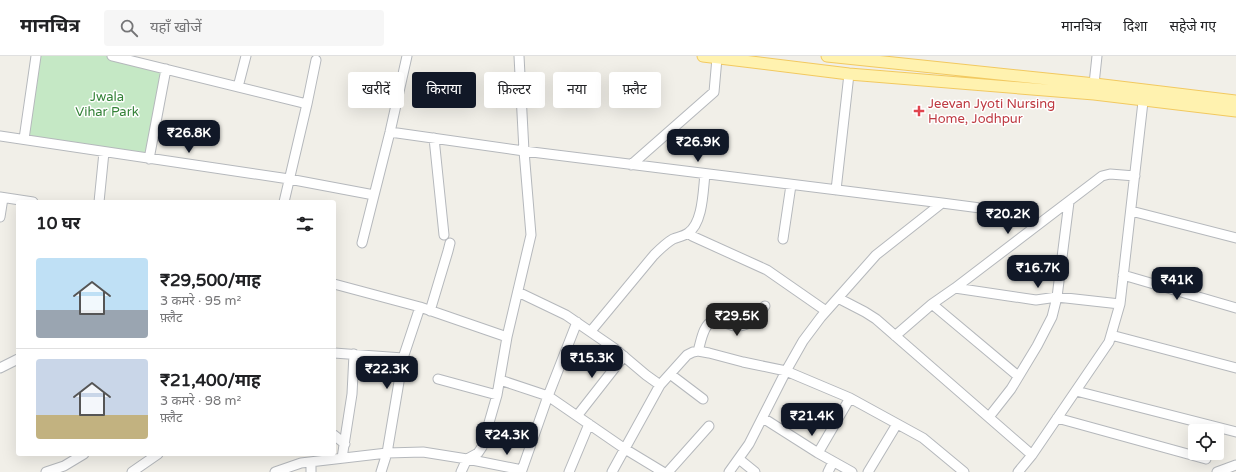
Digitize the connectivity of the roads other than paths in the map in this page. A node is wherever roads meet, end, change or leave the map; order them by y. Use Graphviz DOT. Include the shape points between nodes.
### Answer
graph roads {
  1 [pos="36,56"];
  2 [pos="112,56"];
  3 [pos="246,56"];
  4 [pos="407,56"];
  5 [pos="519,56"];
  6 [pos="703,56"];
  7 [pos="827,56"];
  8 [pos="1097,56"];
  9 [pos="717,58"];
  10 [pos="316,60"];
  11 [pos="166,69"];
  12 [pos="849,74"];
  13 [pos="1094,84"];
  14 [pos="238,87"];
  15 [pos="1144,95"];
  16 [pos="1236,101"];
  17 [pos="307,104"];
  18 [pos="1236,111"];
  19 [pos="390,132"];
  20 [pos="0,136"];
  21 [pos="434,138"];
  22 [pos="24,139"];
  23 [pos="524,151"];
  24 [pos="104,152"];
  25 [pos="149,159"];
  26 [pos="631,165"];
  27 [pos="705,174"];
  28 [pos="1135,176"];
  29 [pos="289,179"];
  30 [pos="791,185"];
  31 [pos="836,190"];
  32 [pos="374,195"];
  33 [pos="2,197"];
  34 [pos="21,200"];
  35 [pos="99,200"];
  36 [pos="284,200"];
  37 [pos="1069,202"];
  38 [pos="942,203"];
  39 [pos="1003,211"];
  40 [pos="1131,211"];
  41 [pos="0,217"];
  42 [pos="692,233"];
  43 [pos="444,235"];
  44 [pos="1236,238"];
  45 [pos="782,239"];
  46 [pos="362,243"];
  47 [pos="450,243"];
  48 [pos="1123,275"];
  49 [pos="336,285"];
  50 [pos="955,288"];
  51 [pos="518,292"];
  52 [pos="1057,297"];
  53 [pos="838,298"];
  54 [pos="932,304"];
  55 [pos="1120,304"];
  56 [pos="764,306"];
  57 [pos="420,307"];
  58 [pos="1236,308"];
  59 [pos="430,311"];
  60 [pos="826,311"];
  61 [pos="577,322"];
  62 [pos="591,332"];
  63 [pos="1111,335"];
  64 [pos="895,336"];
  65 [pos="507,337"];
  66 [pos="698,351"];
  67 [pos="336,352"];
  68 [pos="354,354"];
  69 [pos="624,356"];
  70 [pos="403,358"];
  71 [pos="16,360"];
  72 [pos="0,368"];
  73 [pos="1236,368"];
  74 [pos="786,371"];
  75 [pos="670,374"];
  76 [pos="1018,376"];
  77 [pos="438,380"];
  78 [pos="500,380"];
  79 [pos="660,385"];
  80 [pos="1076,391"];
  81 [pos="497,396"];
  82 [pos="548,396"];
  83 [pos="850,398"];
  84 [pos="702,399"];
  85 [pos="577,416"];
  86 [pos="989,417"];
  87 [pos="763,418"];
  88 [pos="1057,418"];
  89 [pos="589,424"];
  90 [pos="897,424"];
  91 [pos="709,426"];
  92 [pos="1236,432"];
  93 [pos="336,437"];
  94 [pos="345,444"];
  95 [pos="625,449"];
  96 [pos="387,453"];
  97 [pos="818,453"];
  98 [pos="1188,454"];
  99 [pos="1032,455"];
  100 [pos="81,456"];
  101 [pos="155,456"];
  102 [pos="342,458"];
  103 [pos="303,459"];
  104 [pos="467,459"];
  105 [pos="739,459"];
  106 [pos="833,462"];
  107 [pos="1236,465"];
  108 [pos="522,471"];
  109 [pos="46,472"];
  110 [pos="132,472"];
  111 [pos="275,472"];
  112 [pos="311,472"];
  113 [pos="381,472"];
  114 [pos="461,472"];
  115 [pos="569,472"];
  116 [pos="612,472"];
  117 [pos="664,472"];
  118 [pos="668,472"];
  119 [pos="729,472"];
  120 [pos="755,472"];
  121 [pos="828,472"];
  122 [pos="852,472"];
  123 [pos="868,472"];
  124 [pos="964,472"];
  125 [pos="1018,472"];
  126 [pos="1217,472"];
  1 -- 22 [label="street"];
  2 -- 11 [label="street"];
  3 -- 14 [label="street"];
  4 -- 19 [label="street"];
  5 -- 23 [label="street"];
  6 -- 9 [label="main road"];
  7 -- 13 [label="main road"];
  8 -- 13 [label="street"];
  9 -- 12 [label="main road"];
  9 -- 26 [label="street" via="714,92"];
  10 -- 17 [label="street"];
  11 -- 14 [label="street"];
  11 -- 25 [label="street"];
  12 -- 15 [label="main road" via="1094,94"];
  12 -- 31 [label="street"];
  13 -- 15 [label="main road"];
  14 -- 17 [label="street"];
  15 -- 16 [label="main road"];
  15 -- 18 [label="main road"];
  15 -- 28 [label="street"];
  17 -- 29 [label="street"];
  19 -- 21 [label="street"];
  19 -- 32 [label="street"];
  20 -- 22 [label="street"];
  21 -- 23 [label="street"];
  21 -- 43 [label="street"];
  22 -- 24 [label="street"];
  23 -- 26 [label="street"];
  23 -- 51 [label="street" via="531,230"];
  24 -- 25 [label="street"];
  24 -- 35 [label="street"];
  25 -- 29 [label="street"];
  26 -- 27 [label="street"];
  27 -- 30 [label="street"];
  27 -- 42 [label="street" via="698,220"];
  28 -- 37 [label="street" via="1102,176"];
  28 -- 40 [label="street"];
  29 -- 32 [label="street"];
  29 -- 36 [label="street"];
  30 -- 31 [label="street"];
  30 -- 45 [label="street"];
  31 -- 38 [label="street"];
  32 -- 46 [label="street"];
  33 -- 34 [label="street"];
  33 -- 41 [label="street"];
  37 -- 50 [label="street"];
  37 -- 52 [label="street"];
  38 -- 39 [label="street"];
  38 -- 53 [label="street" via="876,255"];
  40 -- 44 [label="street"];
  40 -- 48 [label="street"];
  42 -- 60 [label="street" via="767,270"];
  42 -- 62 [label="street" via="663,246"];
  47 -- 59 [label="street"];
  48 -- 55 [label="street"];
  48 -- 58 [label="street"];
  49 -- 57 [label="street"];
  50 -- 52 [label="street" via="1036,300"];
  50 -- 54 [label="street"];
  51 -- 61 [label="street"];
  51 -- 65 [label="street"];
  52 -- 55 [label="street"];
  52 -- 76 [label="street" via="1052,318"];
  53 -- 60 [label="street"];
  53 -- 64 [label="street" via="876,319"];
  54 -- 64 [label="street"];
  54 -- 76 [label="street"];
  55 -- 63 [label="street"];
  56 -- 66 [label="street" via="754,319 745,325 733,326 714,320 709,324"];
  57 -- 59 [label="street"];
  57 -- 70 [label="street"];
  59 -- 65 [label="street"];
  60 -- 74 [label="street" via="803,341"];
  61 -- 62 [label="street"];
  61 -- 82 [label="street"];
  62 -- 69 [label="street"];
  63 -- 73 [label="street"];
  63 -- 80 [label="street" via="1109,342"];
  64 -- 86 [label="street"];
  65 -- 78 [label="street"];
  66 -- 74 [label="street"];
  66 -- 75 [label="street" via="687,355"];
  67 -- 68 [label="street"];
  68 -- 70 [label="street"];
  68 -- 94 [label="street"];
  69 -- 79 [label="street"];
  69 -- 85 [label="street"];
  70 -- 96 [label="street"];
  71 -- 72 [label="street"];
  74 -- 83 [label="street"];
  74 -- 87 [label="street"];
  75 -- 79 [label="street"];
  75 -- 84 [label="street"];
  76 -- 86 [label="street"];
  77 -- 81 [label="street"];
  78 -- 81 [label="street"];
  78 -- 82 [label="street"];
  79 -- 95 [label="street"];
  80 -- 88 [label="street"];
  80 -- 92 [label="street"];
  81 -- 104 [label="street" via="482,447 478,453"];
  82 -- 85 [label="street"];
  82 -- 108 [label="street"];
  83 -- 90 [label="street"];
  83 -- 97 [label="street"];
  85 -- 89 [label="street"];
  86 -- 99 [label="street"];
  87 -- 97 [label="street"];
  87 -- 105 [label="street"];
  88 -- 98 [label="street"];
  88 -- 99 [label="street"];
  89 -- 95 [label="street"];
  89 -- 115 [label="street"];
  90 -- 123 [label="street"];
  90 -- 124 [label="street" via="923,438"];
  91 -- 118 [label="street"];
  93 -- 94 [label="street"];
  94 -- 102 [label="street"];
  95 -- 116 [label="street"];
  95 -- 117 [label="street"];
  96 -- 102 [label="street"];
  96 -- 104 [label="street" via="423,452"];
  96 -- 113 [label="street"];
  97 -- 106 [label="street"];
  99 -- 125 [label="street"];
  100 -- 109 [label="street" via="64,466"];
  101 -- 110 [label="street"];
  102 -- 103 [label="street"];
  103 -- 111 [label="street"];
  103 -- 112 [label="street"];
  104 -- 108 [label="street"];
  104 -- 114 [label="street"];
  105 -- 119 [label="street"];
  105 -- 120 [label="street"];
  106 -- 121 [label="street"];
  106 -- 122 [label="street"];
  107 -- 126 [label="street"];
}
